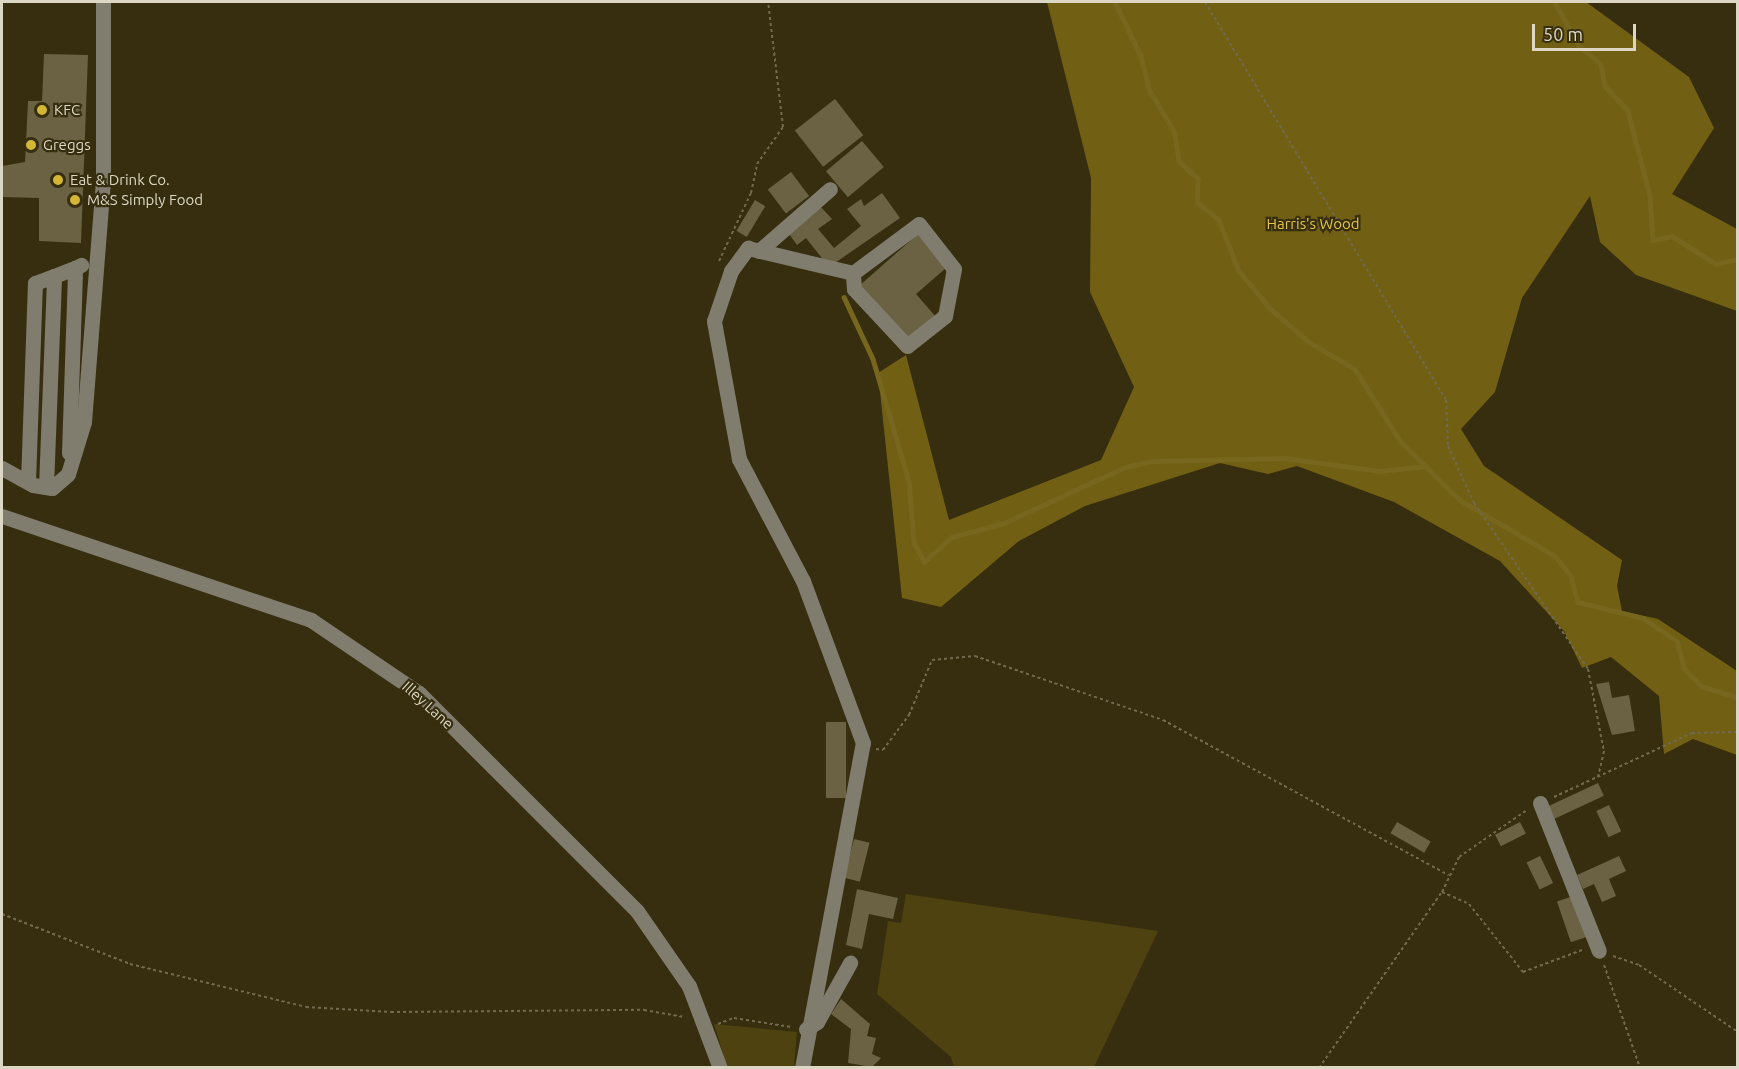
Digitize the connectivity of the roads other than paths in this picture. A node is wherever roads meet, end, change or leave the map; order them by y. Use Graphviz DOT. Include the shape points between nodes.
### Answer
graph roads {
  1 [pos="103,2"];
  2 [pos="830,189"];
  3 [pos="759,251"];
  4 [pos="97,256"];
  5 [pos="75,268"];
  6 [pos="853,273"];
  7 [pos="54,276"];
  8 [pos="2,468"];
  9 [pos="68,474"];
  10 [pos="28,482"];
  11 [pos="46,487"];
  12 [pos="2,516"];
  13 [pos="1540,803"];
  14 [pos="1599,951"];
  15 [pos="850,963"];
  16 [pos="806,1029"];
  17 [pos="720,1068"];
  18 [pos="802,1068"];
  1 -- 4 [label="street" via="103,178"];
  2 -- 3 [label="street"];
  3 -- 6 [label="street"];
  3 -- 16 [label="street" via="748,248 731,271 714,321 730,430 739,459 803,581 862,748"];
  4 -- 5 [label="street"];
  4 -- 9 [label="street" via="84,422"];
  5 -- 7 [label="street"];
  5 -- 9 [label="street"];
  6 -- 6 [label="street" via="919,224 954,269 945,316 907,346 854,289"];
  7 -- 10 [label="street" via="35,284"];
  7 -- 11 [label="street"];
  8 -- 10 [label="street"];
  9 -- 11 [label="street"];
  10 -- 11 [label="street"];
  12 -- 17 [label="street, Illey Lane" via="82,546 257,597 354,645 419,693 637,911 689,986"];
  13 -- 14 [label="street"];
  15 -- 16 [label="street" via="817,1022"];
  16 -- 18 [label="street"];
}
